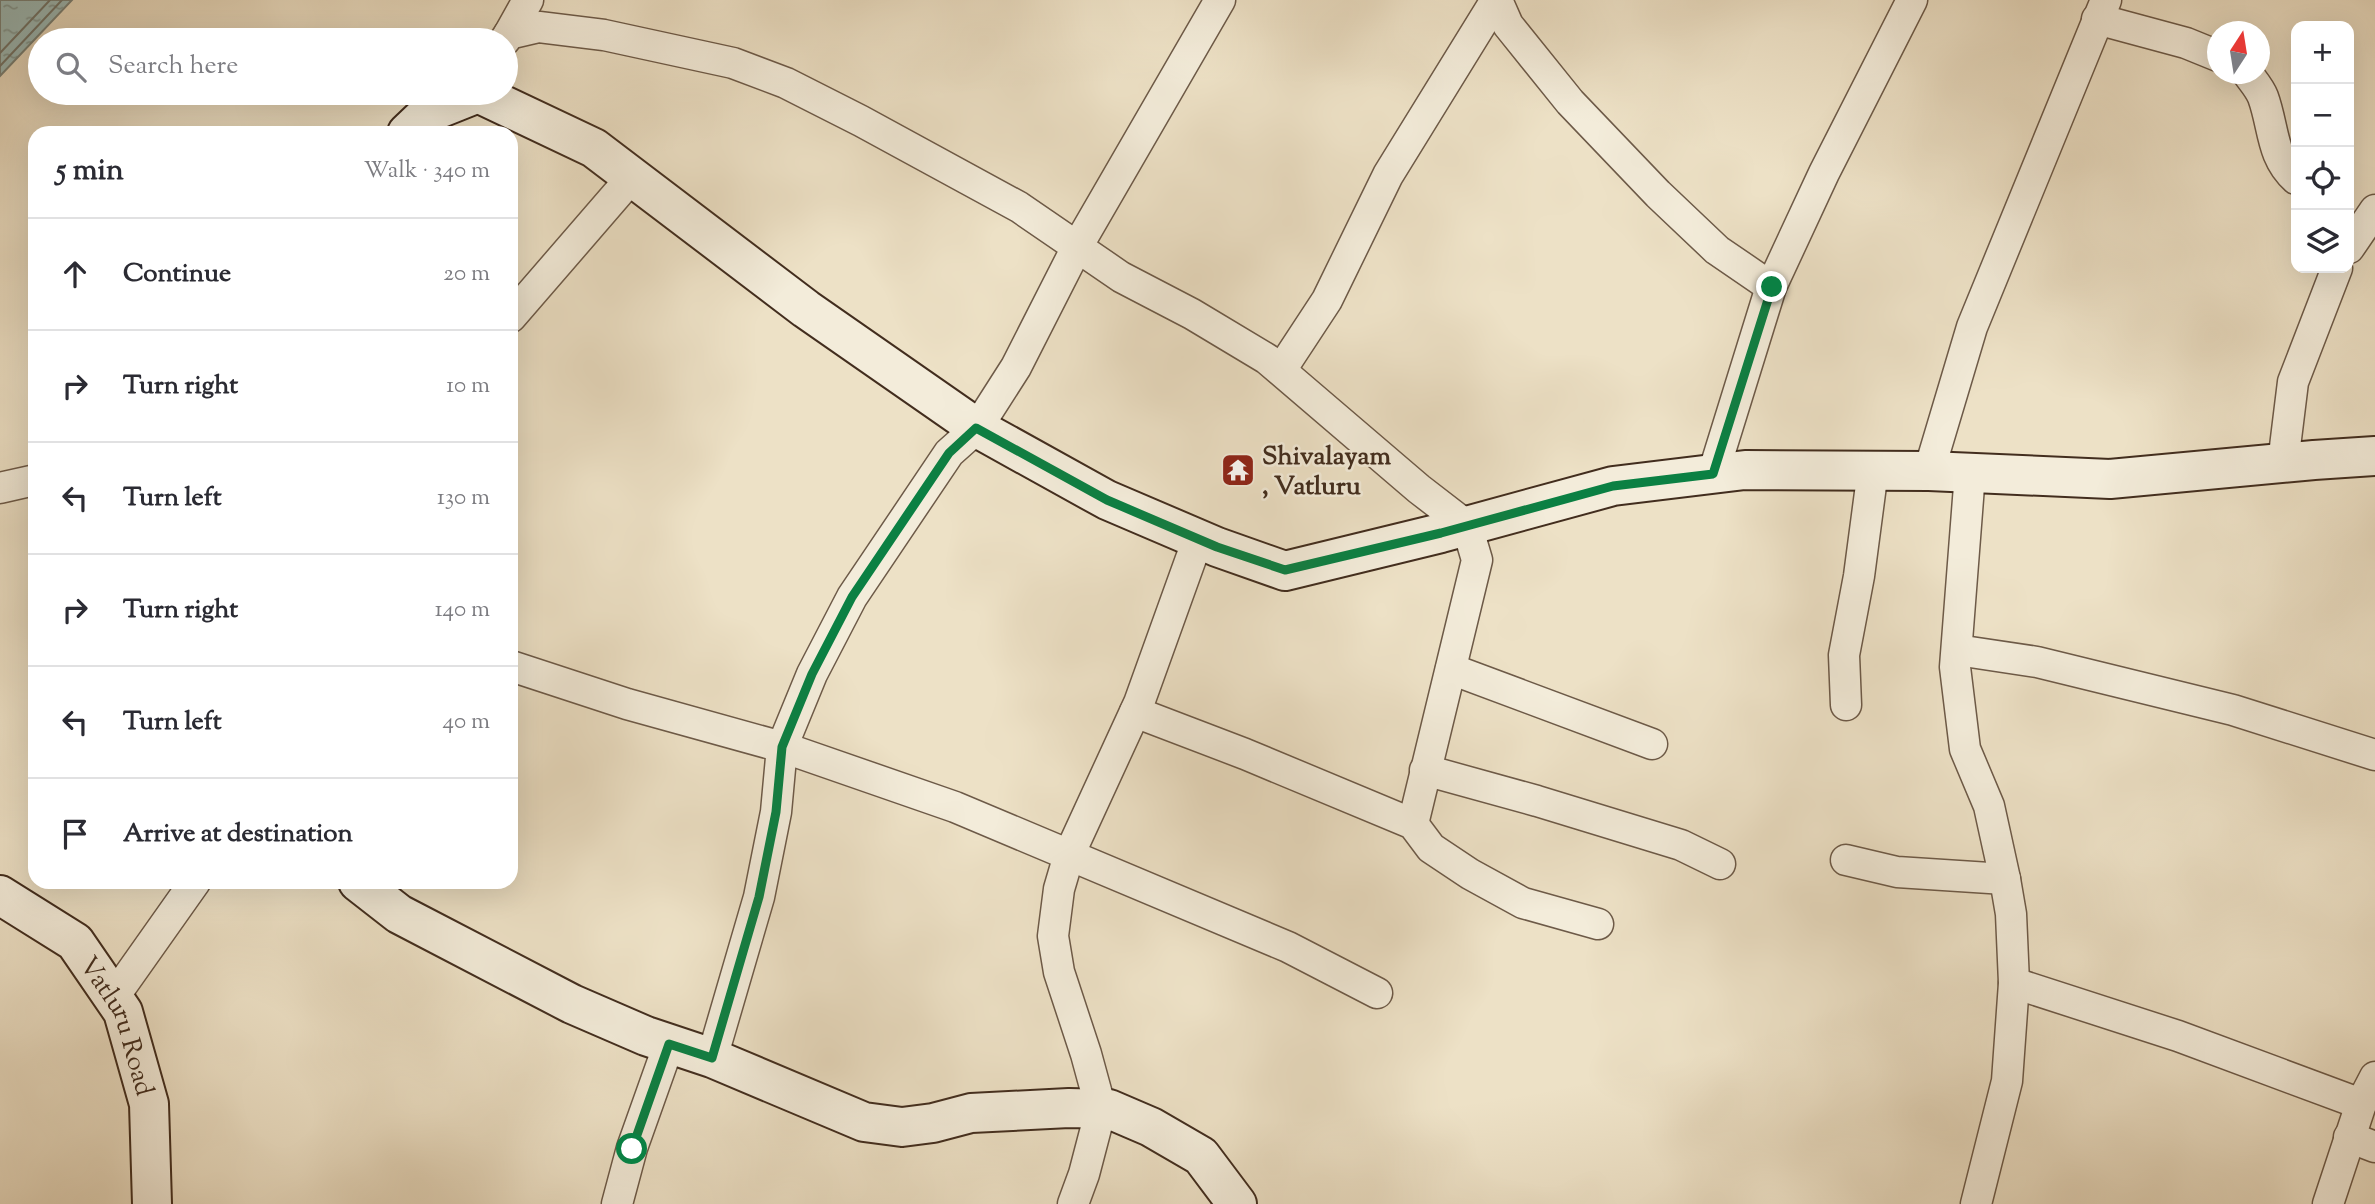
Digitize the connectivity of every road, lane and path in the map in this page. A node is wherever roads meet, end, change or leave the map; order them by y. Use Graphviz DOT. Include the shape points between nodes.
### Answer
graph roads {
  1 [pos="528,0"];
  2 [pos="1220,0"];
  3 [pos="1496,0"];
  4 [pos="1912,0"];
  5 [pos="2101,10"];
  6 [pos="512,28"];
  7 [pos="518,34"];
  8 [pos="2207,52"];
  9 [pos="2255,84"];
  10 [pos="448,105"];
  11 [pos="503,105"];
  12 [pos="414,126"];
  13 [pos="2291,175"];
  14 [pos="632,177"];
  15 [pos="2363,215"];
  16 [pos="2354,236"];
  17 [pos="1077,247"];
  18 [pos="2335,273"];
  19 [pos="1772,287"];
  20 [pos="518,309"];
  21 [pos="1280,370"];
  22 [pos="976,428"];
  23 [pos="2375,456"];
  24 [pos="2283,463"];
  25 [pos="1873,470"];
  26 [pos="1929,471"];
  27 [pos="1970,473"];
  28 [pos="1713,474"];
  29 [pos="28,482"];
  30 [pos="0,488"];
  31 [pos="1467,526"];
  32 [pos="1198,538"];
  33 [pos="1956,650"];
  34 [pos="518,668"];
  35 [pos="1451,669"];
  36 [pos="1846,705"];
  37 [pos="1135,712"];
  38 [pos="1652,744"];
  39 [pos="782,747"];
  40 [pos="2375,755"];
  41 [pos="1425,770"];
  42 [pos="1413,824"];
  43 [pos="1069,855"];
  44 [pos="1846,860"];
  45 [pos="1720,863"];
  46 [pos="2005,879"];
  47 [pos="190,889"];
  48 [pos="367,889"];
  49 [pos="0,895"];
  50 [pos="1598,924"];
  51 [pos="2014,983"];
  52 [pos="1377,993"];
  53 [pos="113,998"];
  54 [pos="669,1044"];
  55 [pos="712,1058"];
  56 [pos="2375,1077"];
  57 [pos="2361,1104"];
  58 [pos="1101,1109"];
  59 [pos="2362,1142"];
  60 [pos="152,1204"];
  61 [pos="617,1204"];
  62 [pos="1073,1204"];
  63 [pos="1237,1204"];
  64 [pos="1976,1204"];
  65 [pos="2328,1204"];
  1 -- 6 [label="street"];
  2 -- 17 [label="street"];
  3 -- 19 [label="street" via="1507,24 1570,102 1640,176 1717,250"];
  3 -- 21 [label="street" via="1388,175 1327,300"];
  4 -- 19 [label="street"];
  5 -- 8 [label="street"];
  5 -- 26 [label="street" via="1972,327"];
  7 -- 17 [label="street" via="539,27 604,35 733,63 786,83 1019,207"];
  9 -- 13 [label="street" via="2263,95 2275,150"];
  10 -- 12 [label="street" via="428,113"];
  11 -- 14 [label="street" via="594,148"];
  14 -- 20 [label="street"];
  14 -- 22 [label="street" via="806,309"];
  15 -- 16 [label="street"];
  17 -- 21 [label="street"];
  17 -- 22 [label="street" via="1016,367"];
  18 -- 24 [label="street" via="2293,382"];
  19 -- 28 [label="street"];
  21 -- 31 [label="street"];
  22 -- 32 [label="street" via="1107,500"];
  22 -- 39 [label="street" via="949,453 852,597 812,674"];
  23 -- 24 [label="street"];
  24 -- 27 [label="street" via="2110,480"];
  25 -- 26 [label="street"];
  25 -- 28 [label="street"];
  25 -- 36 [label="street" via="1844,654"];
  26 -- 27 [label="street"];
  27 -- 33 [label="street"];
  28 -- 31 [label="street" via="1613,486"];
  29 -- 30 [label="street"];
  31 -- 32 [label="street" via="1285,570"];
  31 -- 35 [label="street" via="1477,560"];
  32 -- 37 [label="street"];
  33 -- 40 [label="street" via="2038,662 2233,710"];
  33 -- 46 [label="street" via="1965,750 1989,806"];
  34 -- 39 [label="street"];
  35 -- 38 [label="street"];
  35 -- 41 [label="street"];
  37 -- 42 [label="street"];
  37 -- 43 [label="street"];
  39 -- 43 [label="street" via="955,807"];
  39 -- 55 [label="street" via="776,812 759,897"];
  41 -- 42 [label="street"];
  41 -- 45 [label="street" via="1681,845"];
  42 -- 50 [label="street" via="1431,848 1470,874 1522,902"];
  43 -- 52 [label="street" via="1287,947"];
  43 -- 58 [label="street" via="1053,936 1059,972"];
  44 -- 46 [label="street" via="1897,872"];
  46 -- 51 [label="street"];
  47 -- 53 [label="street"];
  48 -- 54 [label="street" via="399,914 572,1004"];
  49 -- 53 [label="street, Vatluru Road" via="75,942"];
  51 -- 57 [label="street" via="2178,1036"];
  51 -- 64 [label="street" via="2007,1081"];
  53 -- 60 [label="street, Vatluru Road" via="123,1012 149,1104"];
  54 -- 55 [label="street"];
  54 -- 61 [label="street"];
  55 -- 58 [label="street" via="864,1122 902,1128 971,1113"];
  56 -- 57 [label="street"];
  57 -- 59 [label="street"];
  58 -- 62 [label="street"];
  58 -- 63 [label="street" via="1151,1127 1201,1156"];
  59 -- 65 [label="street"];
}
